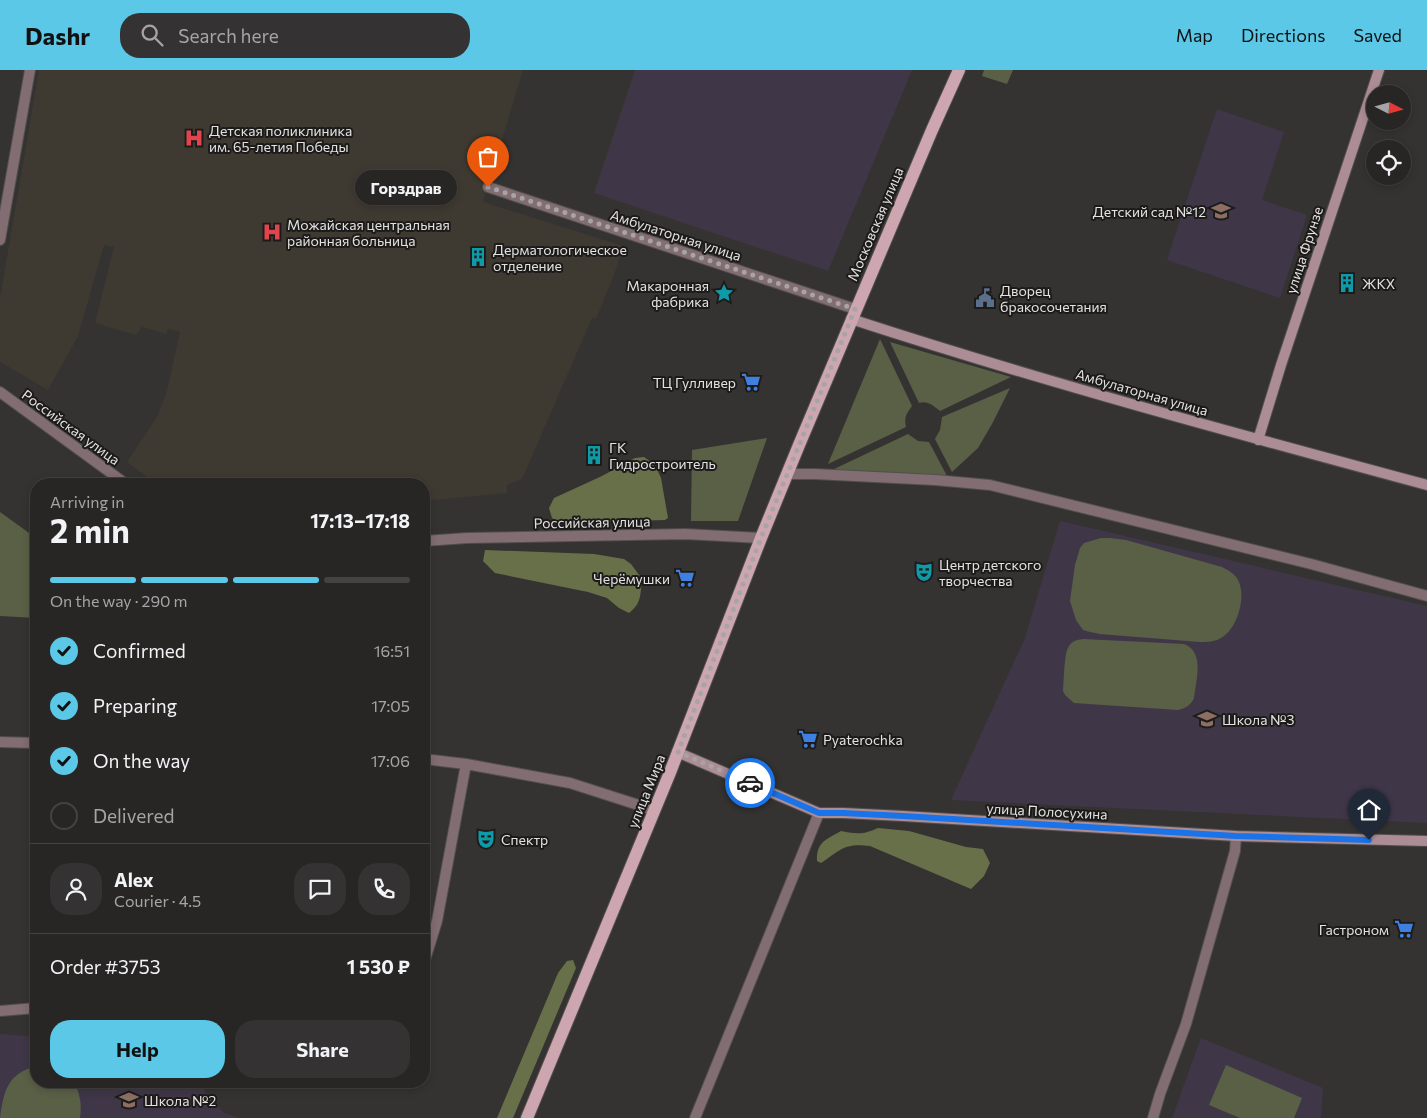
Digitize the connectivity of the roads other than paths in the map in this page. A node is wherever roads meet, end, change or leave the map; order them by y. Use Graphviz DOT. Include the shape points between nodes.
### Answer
graph roads {
  1 [pos="30,70"];
  2 [pos="959,70"];
  3 [pos="1379,70"];
  4 [pos="488,187"];
  5 [pos="3,208"];
  6 [pos="0,240"];
  7 [pos="853,314"];
  8 [pos="0,392"];
  9 [pos="1258,440"];
  10 [pos="787,474"];
  11 [pos="118,478"];
  12 [pos="1427,485"];
  13 [pos="761,538"];
  14 [pos="430,541"];
  15 [pos="1427,596"];
  16 [pos="0,742"];
  17 [pos="30,743"];
  18 [pos="678,752"];
  19 [pos="430,760"];
  20 [pos="466,764"];
  21 [pos="654,810"];
  22 [pos="819,813"];
  23 [pos="1236,836"];
  24 [pos="1427,841"];
  25 [pos="430,944"];
  26 [pos="30,1008"];
  27 [pos="0,1011"];
  28 [pos="695,1116"];
  29 [pos="527,1118"];
  30 [pos="1153,1118"];
  1 -- 5 [label="street"];
  2 -- 7 [label="main road, Московская улица"];
  3 -- 9 [label="street, улица Фрунзе"];
  4 -- 7 [label="street, Амбулаторная улица"];
  5 -- 6 [label="street"];
  7 -- 9 [label="street, Амбулаторная улица" via="1026,373"];
  7 -- 10 [label="main road, Московская улица"];
  8 -- 11 [label="street, Российская улица"];
  9 -- 12 [label="street, Амбулаторная улица"];
  10 -- 13 [label="main road, улица Мира"];
  10 -- 15 [label="street" via="990,485"];
  13 -- 14 [label="street, Российская улица" via="685,534"];
  13 -- 18 [label="main road, улица Мира"];
  16 -- 17 [label="street"];
  18 -- 21 [label="main road, улица Мира"];
  18 -- 22 [label="street, улица Полосухина"];
  19 -- 20 [label="street"];
  20 -- 21 [label="street" via="570,782"];
  20 -- 25 [label="street"];
  21 -- 29 [label="main road, улица Мира"];
  22 -- 23 [label="street, улица Полосухина"];
  22 -- 28 [label="street"];
  23 -- 24 [label="street, улица Полосухина"];
  23 -- 30 [label="street" via="1235,851 1186,1024"];
  26 -- 27 [label="street"];
}
